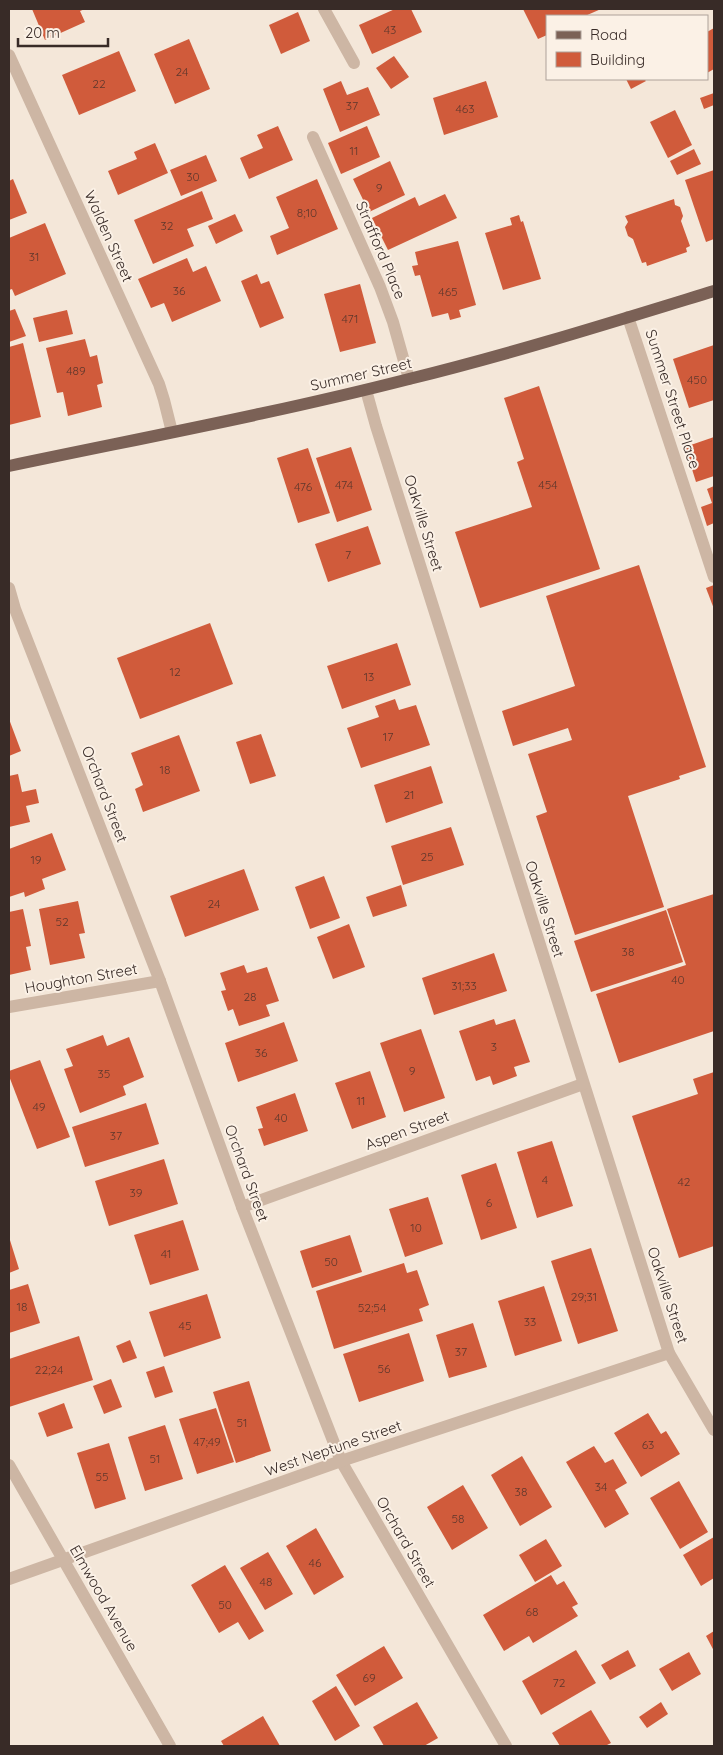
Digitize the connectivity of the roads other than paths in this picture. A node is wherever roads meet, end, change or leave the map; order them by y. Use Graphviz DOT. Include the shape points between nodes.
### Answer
graph roads {
  1 [pos="324,9"];
  2 [pos="9,55"];
  3 [pos="354,62"];
  4 [pos="313,137"];
  5 [pos="714,291"];
  6 [pos="628,317"];
  7 [pos="409,380"];
  8 [pos="366,390"];
  9 [pos="172,432"];
  10 [pos="9,466"];
  11 [pos="714,577"];
  12 [pos="9,588"];
  13 [pos="160,980"];
  14 [pos="9,1007"];
  15 [pos="583,1084"];
  16 [pos="242,1207"];
  17 [pos="669,1353"];
  18 [pos="714,1430"];
  19 [pos="341,1461"];
  20 [pos="9,1465"];
  21 [pos="64,1561"];
  22 [pos="9,1579"];
  23 [pos="170,1746"];
  24 [pos="506,1746"];
  1 -- 3 [label="street"];
  2 -- 9 [label="street, Walden Street" via="158,384"];
  4 -- 7 [label="street, Strafford Place" via="384,296"];
  5 -- 6 [label="main road, Summer Street"];
  6 -- 7 [label="main road, Summer Street"];
  6 -- 11 [label="street, Summer Street Place"];
  7 -- 8 [label="main road, Summer Street"];
  8 -- 9 [label="main road, Summer Street"];
  8 -- 15 [label="street, Oakville Street"];
  9 -- 10 [label="main road, Summer Street"];
  12 -- 13 [label="street, Orchard Street"];
  13 -- 14 [label="street, Houghton Street"];
  13 -- 16 [label="street, Orchard Street"];
  15 -- 16 [label="street, Aspen Street"];
  15 -- 17 [label="street, Oakville Street"];
  16 -- 19 [label="street, Orchard Street"];
  17 -- 18 [label="street, Oakville Street"];
  17 -- 19 [label="street, West Neptune Street"];
  19 -- 21 [label="street, West Neptune Street"];
  19 -- 24 [label="street, Orchard Street"];
  20 -- 21 [label="street, Elmwood Avenue"];
  21 -- 22 [label="street, West Neptune Street"];
  21 -- 23 [label="street, Elmwood Avenue"];
}
